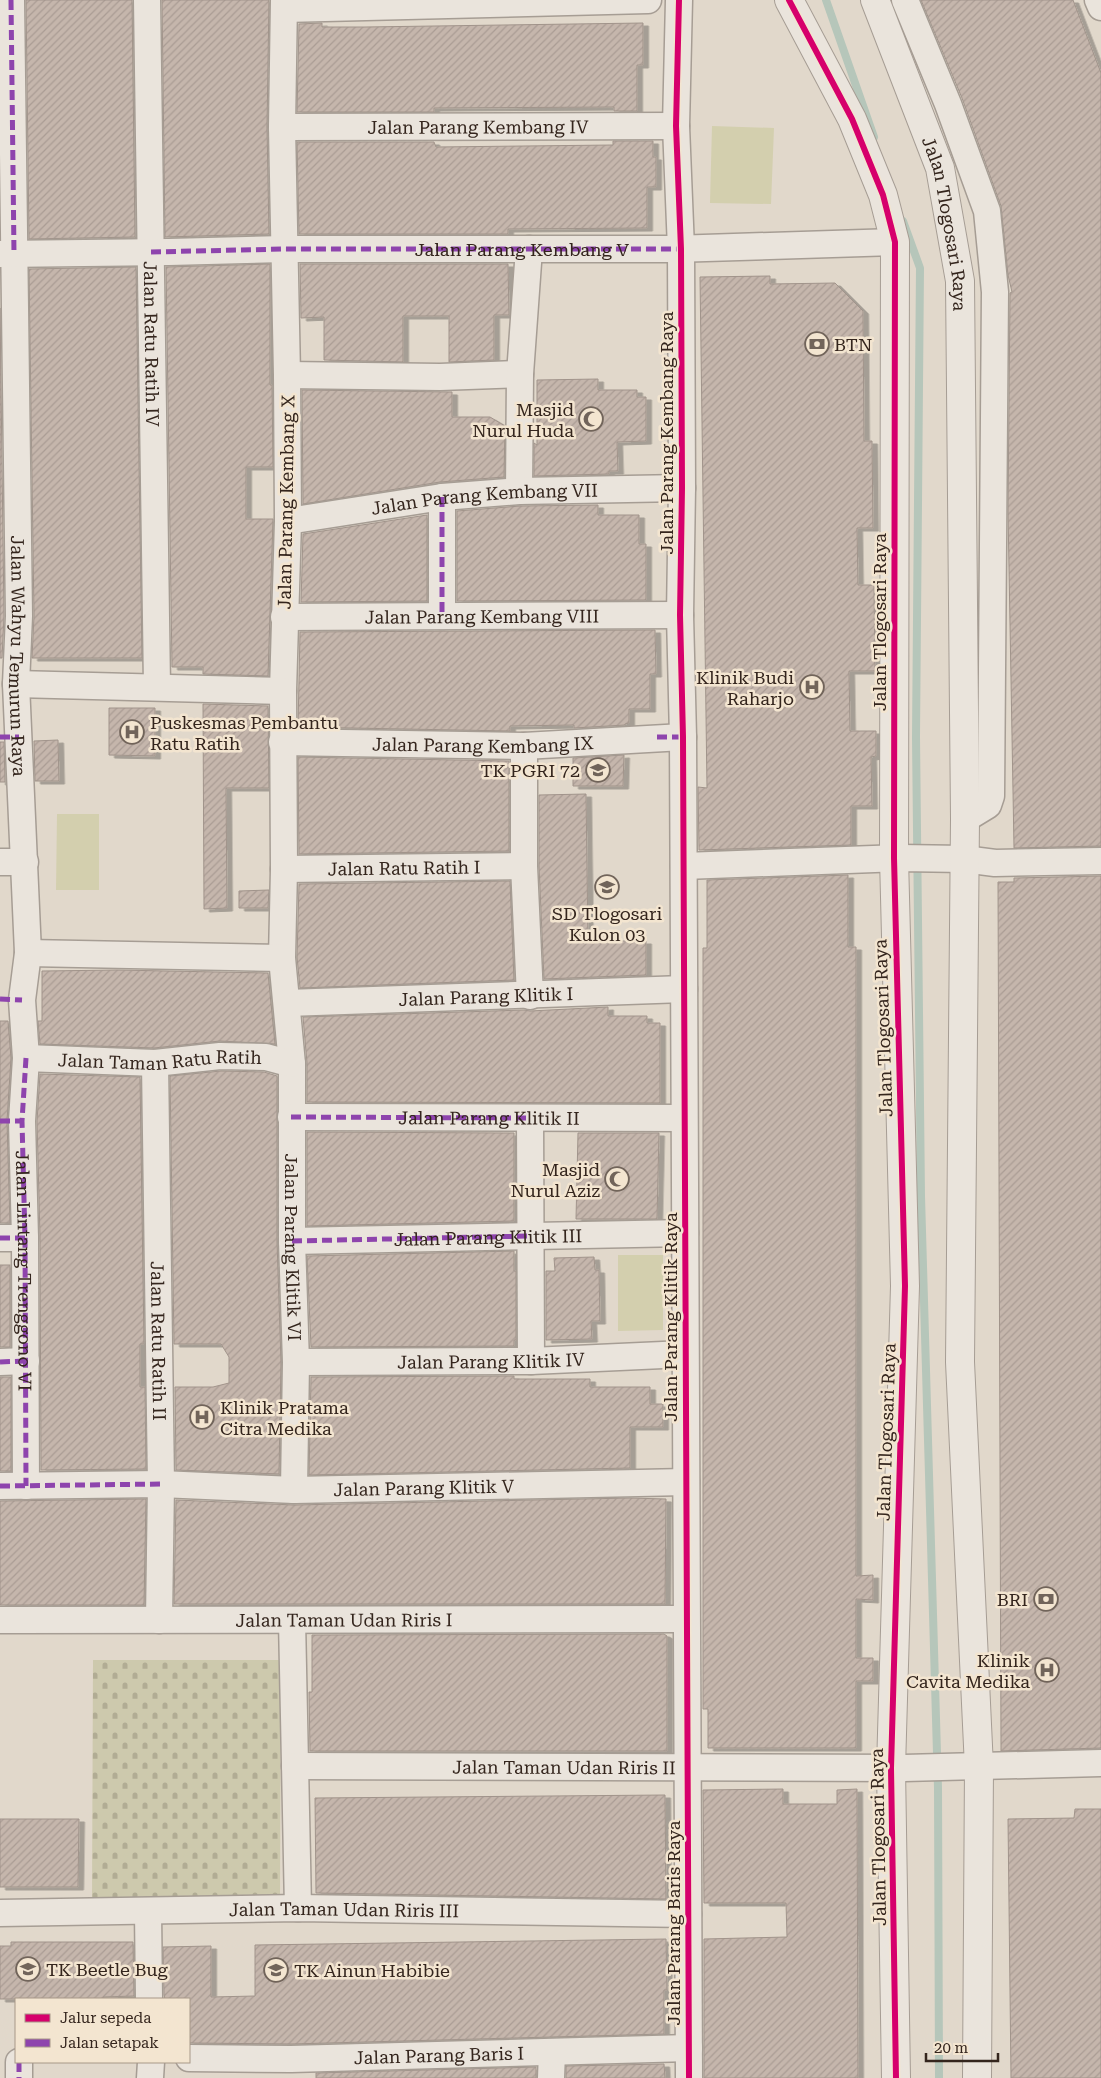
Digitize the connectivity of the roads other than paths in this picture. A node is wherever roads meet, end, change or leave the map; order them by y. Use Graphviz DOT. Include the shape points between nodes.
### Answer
graph roads {
  1 [pos="11,0"];
  2 [pos="147,0"];
  3 [pos="648,0"];
  4 [pos="679,0"];
  5 [pos="788,0"];
  6 [pos="875,0"];
  7 [pos="905,0"];
  8 [pos="1098,0"];
  9 [pos="284,5"];
  10 [pos="1101,7"];
  11 [pos="676,126"];
  12 [pos="282,127"];
  13 [pos="895,242"];
  14 [pos="528,248"];
  15 [pos="285,249"];
  16 [pos="681,249"];
  17 [pos="151,252"];
  18 [pos="7,254"];
  19 [pos="520,374"];
  20 [pos="287,375"];
  21 [pos="9,376"];
  22 [pos="682,488"];
  23 [pos="519,491"];
  24 [pos="9,493"];
  25 [pos="442,497"];
  26 [pos="288,521"];
  27 [pos="680,615"];
  28 [pos="10,616"];
  29 [pos="442,616"];
  30 [pos="284,617"];
  31 [pos="16,684"];
  32 [pos="158,686"];
  33 [pos="283,691"];
  34 [pos="10,737"];
  35 [pos="683,737"];
  36 [pos="282,742"];
  37 [pos="524,746"];
  38 [pos="965,819"];
  39 [pos="898,858"];
  40 [pos="961,858"];
  41 [pos="1101,861"];
  42 [pos="12,862"];
  43 [pos="524,866"];
  44 [pos="684,866"];
  45 [pos="284,869"];
  46 [pos="28,953"];
  47 [pos="282,958"];
  48 [pos="684,990"];
  49 [pos="530,996"];
  50 [pos="11,1000"];
  51 [pos="287,1003"];
  52 [pos="26,1058"];
  53 [pos="155,1062"];
  54 [pos="292,1064"];
  55 [pos="291,1117"];
  56 [pos="530,1118"];
  57 [pos="684,1118"];
  58 [pos="11,1121"];
  59 [pos="685,1233"];
  60 [pos="532,1236"];
  61 [pos="12,1238"];
  62 [pos="292,1240"];
  63 [pos="685,1354"];
  64 [pos="531,1361"];
  65 [pos="0,1362"];
  66 [pos="26,1362"];
  67 [pos="296,1362"];
  68 [pos="686,1482"];
  69 [pos="161,1484"];
  70 [pos="0,1486"];
  71 [pos="26,1486"];
  72 [pos="294,1490"];
  73 [pos="686,1619"];
  74 [pos="0,1620"];
  75 [pos="159,1620"];
  76 [pos="292,1620"];
  77 [pos="1101,1763"];
  78 [pos="295,1766"];
  79 [pos="687,1767"];
  80 [pos="979,1767"];
  81 [pos="898,1768"];
  82 [pos="298,1908"];
  83 [pos="148,1911"];
  84 [pos="0,1913"];
  85 [pos="688,1914"];
  86 [pos="149,1998"];
  87 [pos="689,2048"];
  88 [pos="552,2052"];
  89 [pos="0,2055"];
  90 [pos="15,2055"];
  91 [pos="190,2058"];
  92 [pos="19,2063"];
  93 [pos="150,2063"];
  94 [pos="430,2067"];
  95 [pos="291,2068"];
  96 [pos="19,2078"];
  97 [pos="150,2078"];
  98 [pos="551,2078"];
  99 [pos="689,2078"];
  100 [pos="896,2078"];
  101 [pos="977,2078"];
  1 -- 18 [label="street, Jalan Wahyu Temurun Raya"];
  2 -- 17 [label="street, Jalan Ratu Ratih IV"];
  3 -- 9 [label="street"];
  4 -- 11 [label="street, Jalan Parang Kembang Raya"];
  5 -- 13 [label="street, Jalan Tlogosari Raya" via="852,119 883,195"];
  6 -- 38 [label="street, Jalan Tlogosari Raya" via="940,168 960,281"];
  7 -- 38 [label="street" via="987,211 992,261 995,302 991,796 988,806"];
  8 -- 10 [label="street"];
  9 -- 12 [label="street, Jalan Parang Kembang X"];
  11 -- 12 [label="street, Jalan Parang Kembang IV"];
  11 -- 16 [label="street, Jalan Parang Kembang Raya"];
  12 -- 15 [label="street, Jalan Parang Kembang X"];
  13 -- 16 [label="street, Jalan Parang Kembang V"];
  13 -- 39 [label="street, Jalan Tlogosari Raya"];
  14 -- 15 [label="street, Jalan Parang Kembang V"];
  14 -- 16 [label="street, Jalan Parang Kembang V"];
  14 -- 19 [label="street"];
  15 -- 17 [label="street, Jalan Parang Kembang V"];
  15 -- 20 [label="street, Jalan Parang Kembang X"];
  16 -- 22 [label="street, Jalan Parang Kembang Raya"];
  17 -- 18 [label="street, Jalan Parang Kembang V"];
  17 -- 32 [label="street, Jalan Ratu Ratih IV"];
  18 -- 21 [label="street, Jalan Wahyu Temurun Raya"];
  19 -- 20 [label="street" via="440,378"];
  19 -- 23 [label="street"];
  20 -- 26 [label="street, Jalan Parang Kembang X"];
  21 -- 24 [label="street, Jalan Wahyu Temurun Raya"];
  22 -- 23 [label="street, Jalan Parang Kembang VII"];
  22 -- 27 [label="street, Jalan Parang Kembang Raya"];
  23 -- 25 [label="street, Jalan Parang Kembang VII"];
  24 -- 28 [label="street, Jalan Wahyu Temurun Raya"];
  25 -- 26 [label="street, Jalan Parang Kembang VII"];
  25 -- 29 [label="street"];
  26 -- 30 [label="street, Jalan Parang Kembang X"];
  27 -- 29 [label="street, Jalan Parang Kembang VIII"];
  27 -- 35 [label="street, Jalan Parang Kembang Raya"];
  28 -- 31 [label="street, Jalan Wahyu Temurun Raya"];
  29 -- 30 [label="street, Jalan Parang Kembang VIII"];
  30 -- 33 [label="street, Jalan Parang Kembang X"];
  31 -- 32 [label="street"];
  31 -- 34 [label="street, Jalan Wahyu Temurun Raya"];
  32 -- 33 [label="street"];
  33 -- 36 [label="street, Jalan Parang Kembang X"];
  34 -- 42 [label="street, Jalan Wahyu Temurun Raya"];
  35 -- 37 [label="street, Jalan Parang Kembang IX"];
  35 -- 44 [label="street, Jalan Parang Kembang Raya"];
  36 -- 37 [label="street, Jalan Parang Kembang IX"];
  36 -- 45 [label="street, Jalan Parang Kembang X"];
  37 -- 43 [label="street"];
  38 -- 40 [label="street, Jalan Tlogosari Raya"];
  39 -- 40 [label="street"];
  39 -- 44 [label="street"];
  39 -- 81 [label="street, Jalan Tlogosari Raya" via="905,1286"];
  40 -- 41 [label="street" via="994,863"];
  40 -- 80 [label="street, Jalan Tlogosari Raya" via="960,1362"];
  42 -- 46 [label="street, Jalan Wahyu Temurun Raya"];
  43 -- 45 [label="street, Jalan Ratu Ratih I"];
  43 -- 49 [label="street"];
  44 -- 48 [label="street, Jalan Parang Klitik Raya"];
  45 -- 47 [label="street, Jalan Parang Kembang X"];
  46 -- 47 [label="street"];
  46 -- 50 [label="street, Jalan Wahyu Temurun Raya"];
  47 -- 51 [label="street, Jalan Parang Kembang X"];
  48 -- 49 [label="street, Jalan Parang Klitik I"];
  48 -- 57 [label="street, Jalan Parang Klitik Raya"];
  49 -- 51 [label="street, Jalan Parang Klitik I"];
  50 -- 52 [label="street, Jalan Wahyu Temurun Raya"];
  51 -- 54 [label="street, Jalan Parang Klitik VI"];
  52 -- 53 [label="street, Jalan Taman Ratu Ratih"];
  52 -- 58 [label="street, Jalan Lintang Trenggono VI"];
  53 -- 54 [label="street, Jalan Taman Ratu Ratih" via="220,1056 266,1057"];
  53 -- 69 [label="street, Jalan Ratu Ratih II"];
  54 -- 55 [label="street, Jalan Parang Klitik VI"];
  55 -- 56 [label="street, Jalan Parang Klitik II"];
  55 -- 62 [label="street, Jalan Parang Klitik VI"];
  56 -- 57 [label="street, Jalan Parang Klitik II"];
  56 -- 60 [label="street"];
  57 -- 59 [label="street, Jalan Parang Klitik Raya"];
  58 -- 61 [label="street, Jalan Lintang Trenggono VI"];
  59 -- 60 [label="street, Jalan Parang Klitik III"];
  59 -- 63 [label="street, Jalan Parang Klitik Raya"];
  60 -- 62 [label="street, Jalan Parang Klitik III"];
  60 -- 64 [label="street"];
  61 -- 66 [label="street, Jalan Lintang Trenggono VI"];
  62 -- 67 [label="street, Jalan Parang Klitik VI"];
  63 -- 64 [label="street, Jalan Parang Klitik IV"];
  63 -- 68 [label="street, Jalan Parang Klitik Raya"];
  64 -- 67 [label="street, Jalan Parang Klitik IV"];
  65 -- 66 [label="street"];
  66 -- 71 [label="street, Jalan Lintang Trenggono VI"];
  67 -- 72 [label="street, Jalan Parang Klitik VI"];
  68 -- 72 [label="street, Jalan Parang Klitik V"];
  68 -- 73 [label="street, Jalan Parang Klitik Raya"];
  69 -- 71 [label="street, Jalan Parang Klitik V"];
  69 -- 72 [label="street, Jalan Parang Klitik V"];
  69 -- 75 [label="street, Jalan Ratu Ratih II"];
  70 -- 71 [label="street, Jalan Parang Klitik V"];
  73 -- 76 [label="street, Jalan Taman Udan Riris I"];
  73 -- 79 [label="street, Jalan Parang Klitik Raya"];
  74 -- 75 [label="street, Jalan Taman Udan Riris I"];
  75 -- 76 [label="street, Jalan Taman Udan Riris I"];
  76 -- 78 [label="street"];
  77 -- 80 [label="street, Jalan Taman Udan Riris II"];
  78 -- 79 [label="street, Jalan Taman Udan Riris II"];
  78 -- 82 [label="street"];
  79 -- 81 [label="street, Jalan Taman Udan Riris II"];
  79 -- 85 [label="street, Jalan Parang Baris Raya"];
  80 -- 81 [label="street, Jalan Taman Udan Riris II"];
  80 -- 101 [label="street, Jalan Tlogosari Raya"];
  81 -- 100 [label="street, Jalan Tlogosari Raya"];
  82 -- 83 [label="street, Jalan Taman Udan Riris III"];
  82 -- 85 [label="street, Jalan Taman Udan Riris III"];
  83 -- 84 [label="street, Jalan Taman Udan Riris III"];
  83 -- 86 [label="street"];
  85 -- 87 [label="street, Jalan Parang Baris Raya"];
  87 -- 88 [label="street, Jalan Parang Baris I"];
  87 -- 99 [label="street, Jalan Parang Baris Raya"];
  88 -- 94 [label="street, Jalan Parang Baris I"];
  88 -- 98 [label="street"];
  89 -- 90 [label="street"];
  91 -- 95 [label="street, Jalan Parang Baris I"];
  92 -- 96 [label="street"];
  93 -- 97 [label="street"];
  94 -- 95 [label="street, Jalan Parang Baris I"];
}
